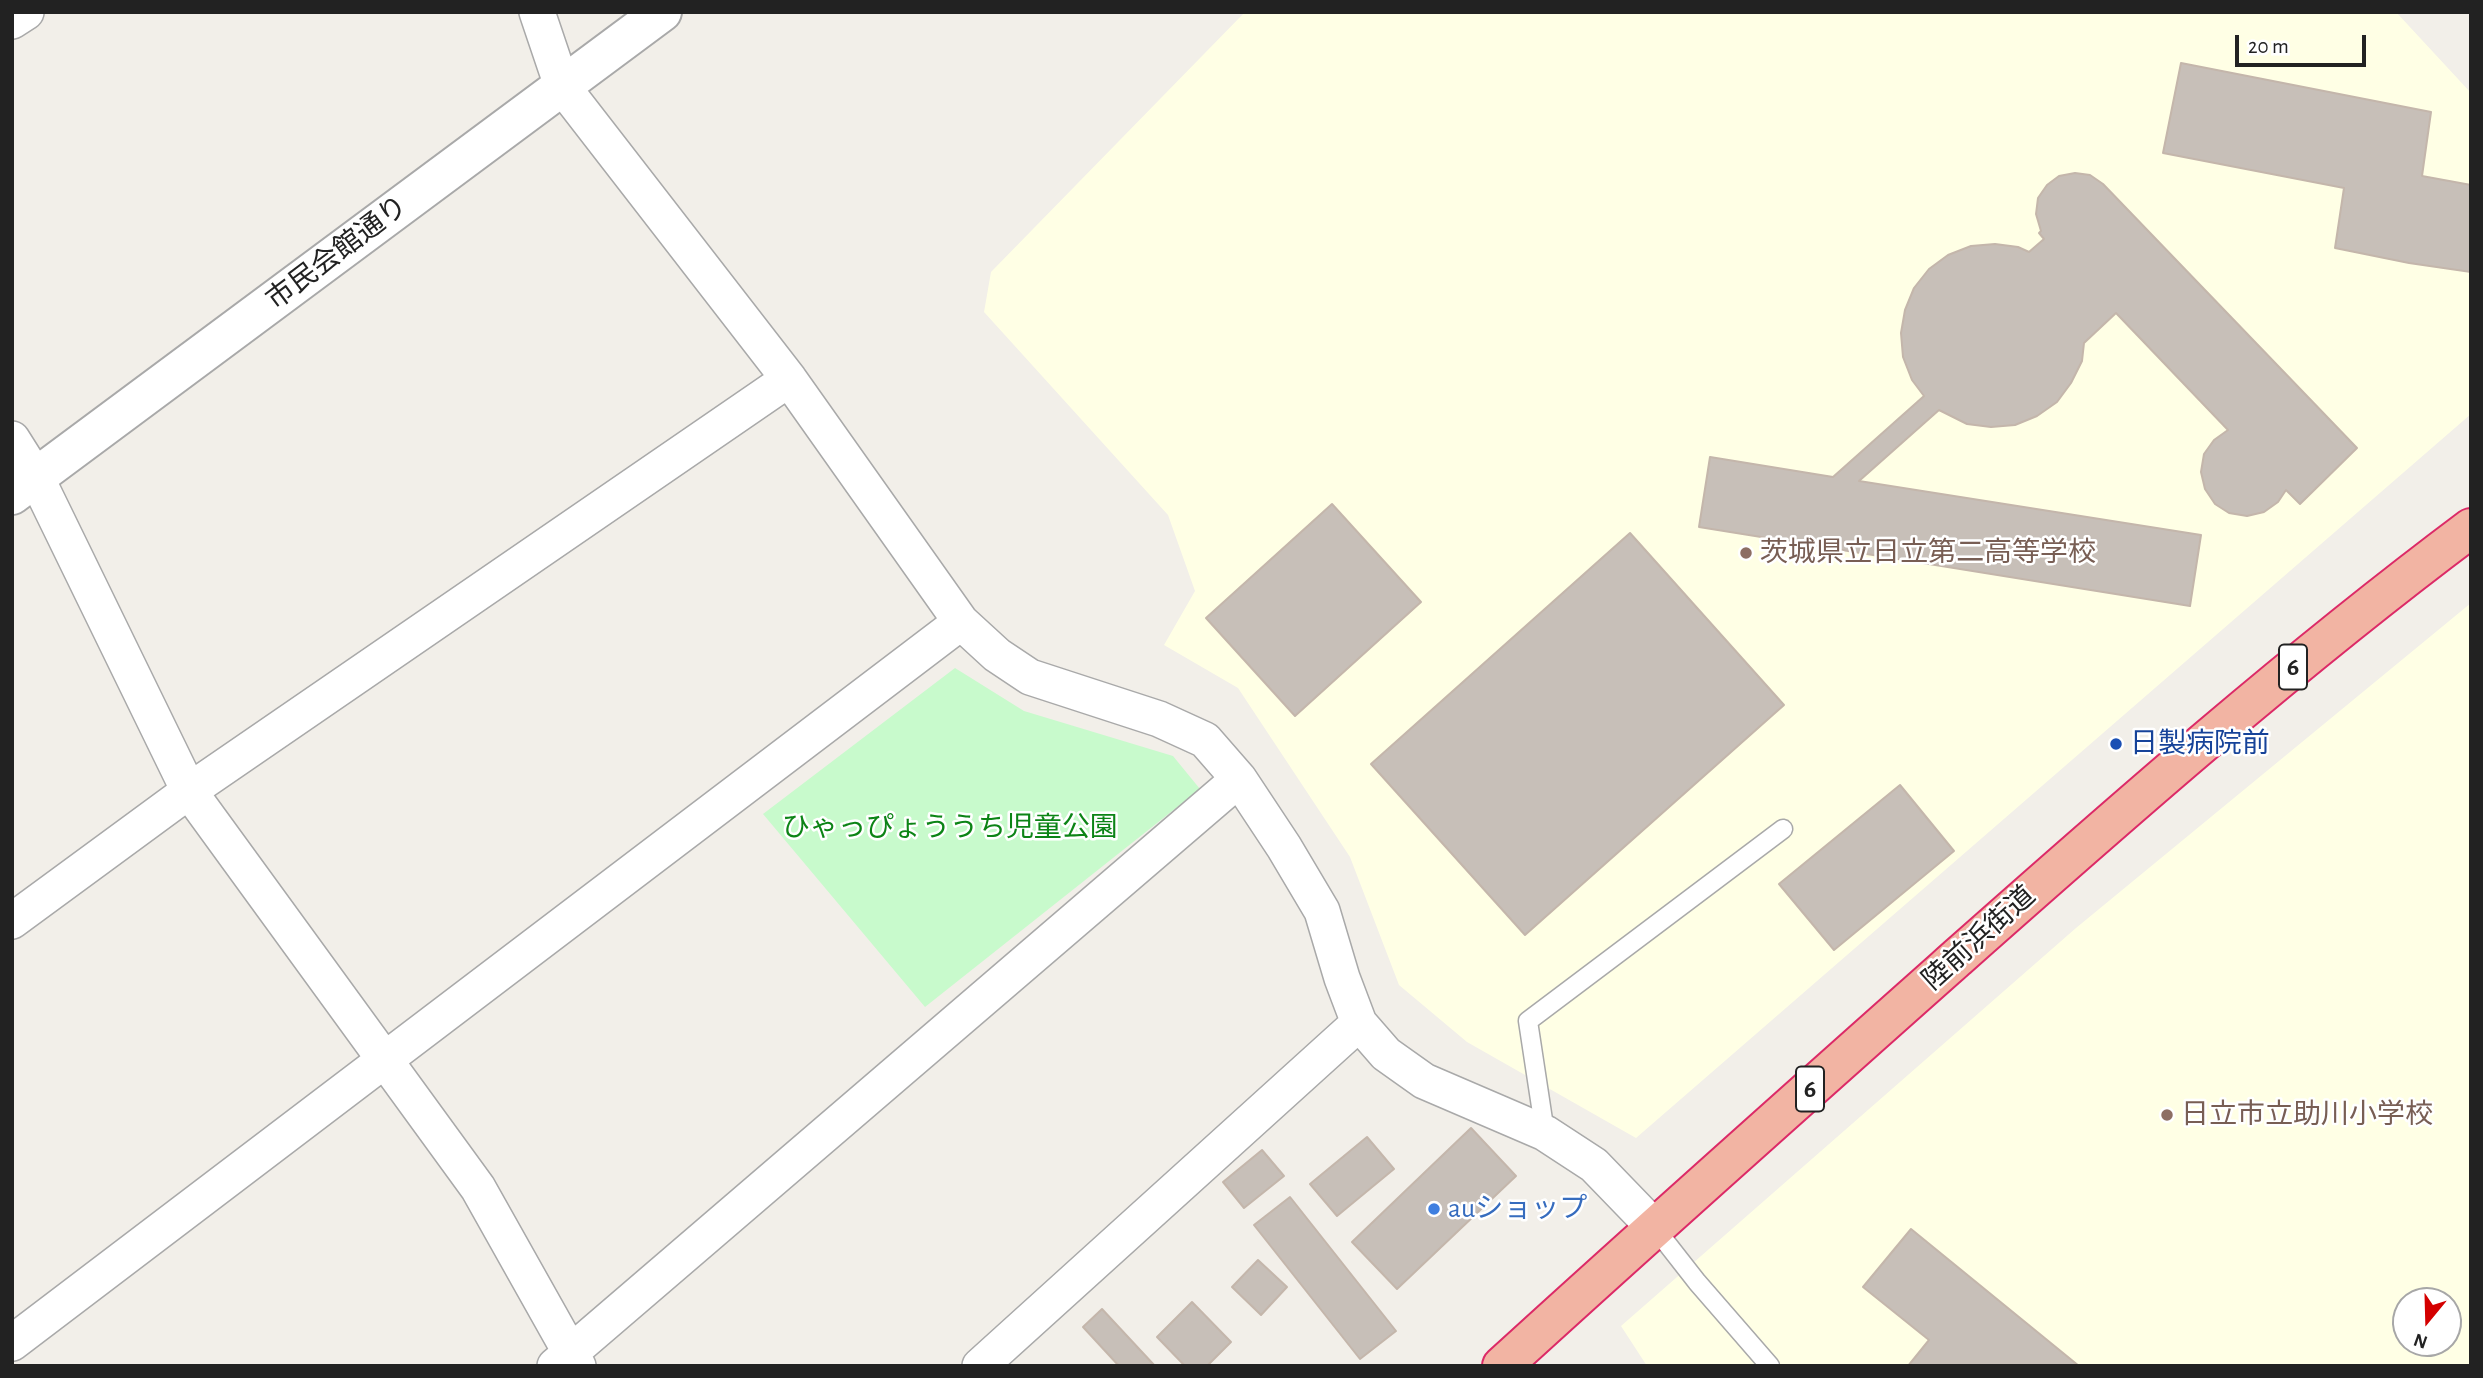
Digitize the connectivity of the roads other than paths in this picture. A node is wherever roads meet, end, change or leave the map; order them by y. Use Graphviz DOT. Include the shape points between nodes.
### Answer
graph roads {
  1 [pos="26,12"];
  2 [pos="537,12"];
  3 [pos="662,12"];
  4 [pos="12,21"];
  5 [pos="562,86"];
  6 [pos="789,379"];
  7 [pos="12,439"];
  8 [pos="24,486"];
  9 [pos="2471,528"];
  10 [pos="961,622"];
  11 [pos="1239,779"];
  12 [pos="189,791"];
  13 [pos="1783,829"];
  14 [pos="12,921"];
  15 [pos="1359,1023"];
  16 [pos="383,1060"];
  17 [pos="1545,1133"];
  18 [pos="1654,1227"];
  19 [pos="12,1343"];
  20 [pos="568,1362"];
  21 [pos="980,1366"];
  22 [pos="1502,1366"];
  23 [pos="1770,1366"];
  1 -- 4 [label="street"];
  2 -- 5 [label="street"];
  3 -- 5 [label="street, 市民会館通り"];
  5 -- 6 [label="street"];
  5 -- 8 [label="street, 市民会館通り"];
  6 -- 10 [label="street"];
  6 -- 12 [label="street"];
  7 -- 8 [label="street"];
  8 -- 12 [label="street"];
  9 -- 18 [label="highway, 陸前浜街道 / 6" via="2234,715"];
  10 -- 11 [label="street" via="1030,677 1159,719 1205,740"];
  10 -- 16 [label="street"];
  11 -- 15 [label="street" via="1322,911"];
  11 -- 20 [label="street"];
  12 -- 14 [label="street"];
  12 -- 16 [label="street"];
  13 -- 17 [label="lane" via="1528,1021"];
  15 -- 17 [label="street" via="1386,1054 1424,1081"];
  15 -- 21 [label="street"];
  16 -- 19 [label="street"];
  16 -- 20 [label="street" via="478,1188"];
  17 -- 18 [label="street" via="1594,1166"];
  18 -- 22 [label="highway, 陸前浜街道 / 6"];
  18 -- 23 [label="lane"];
}
